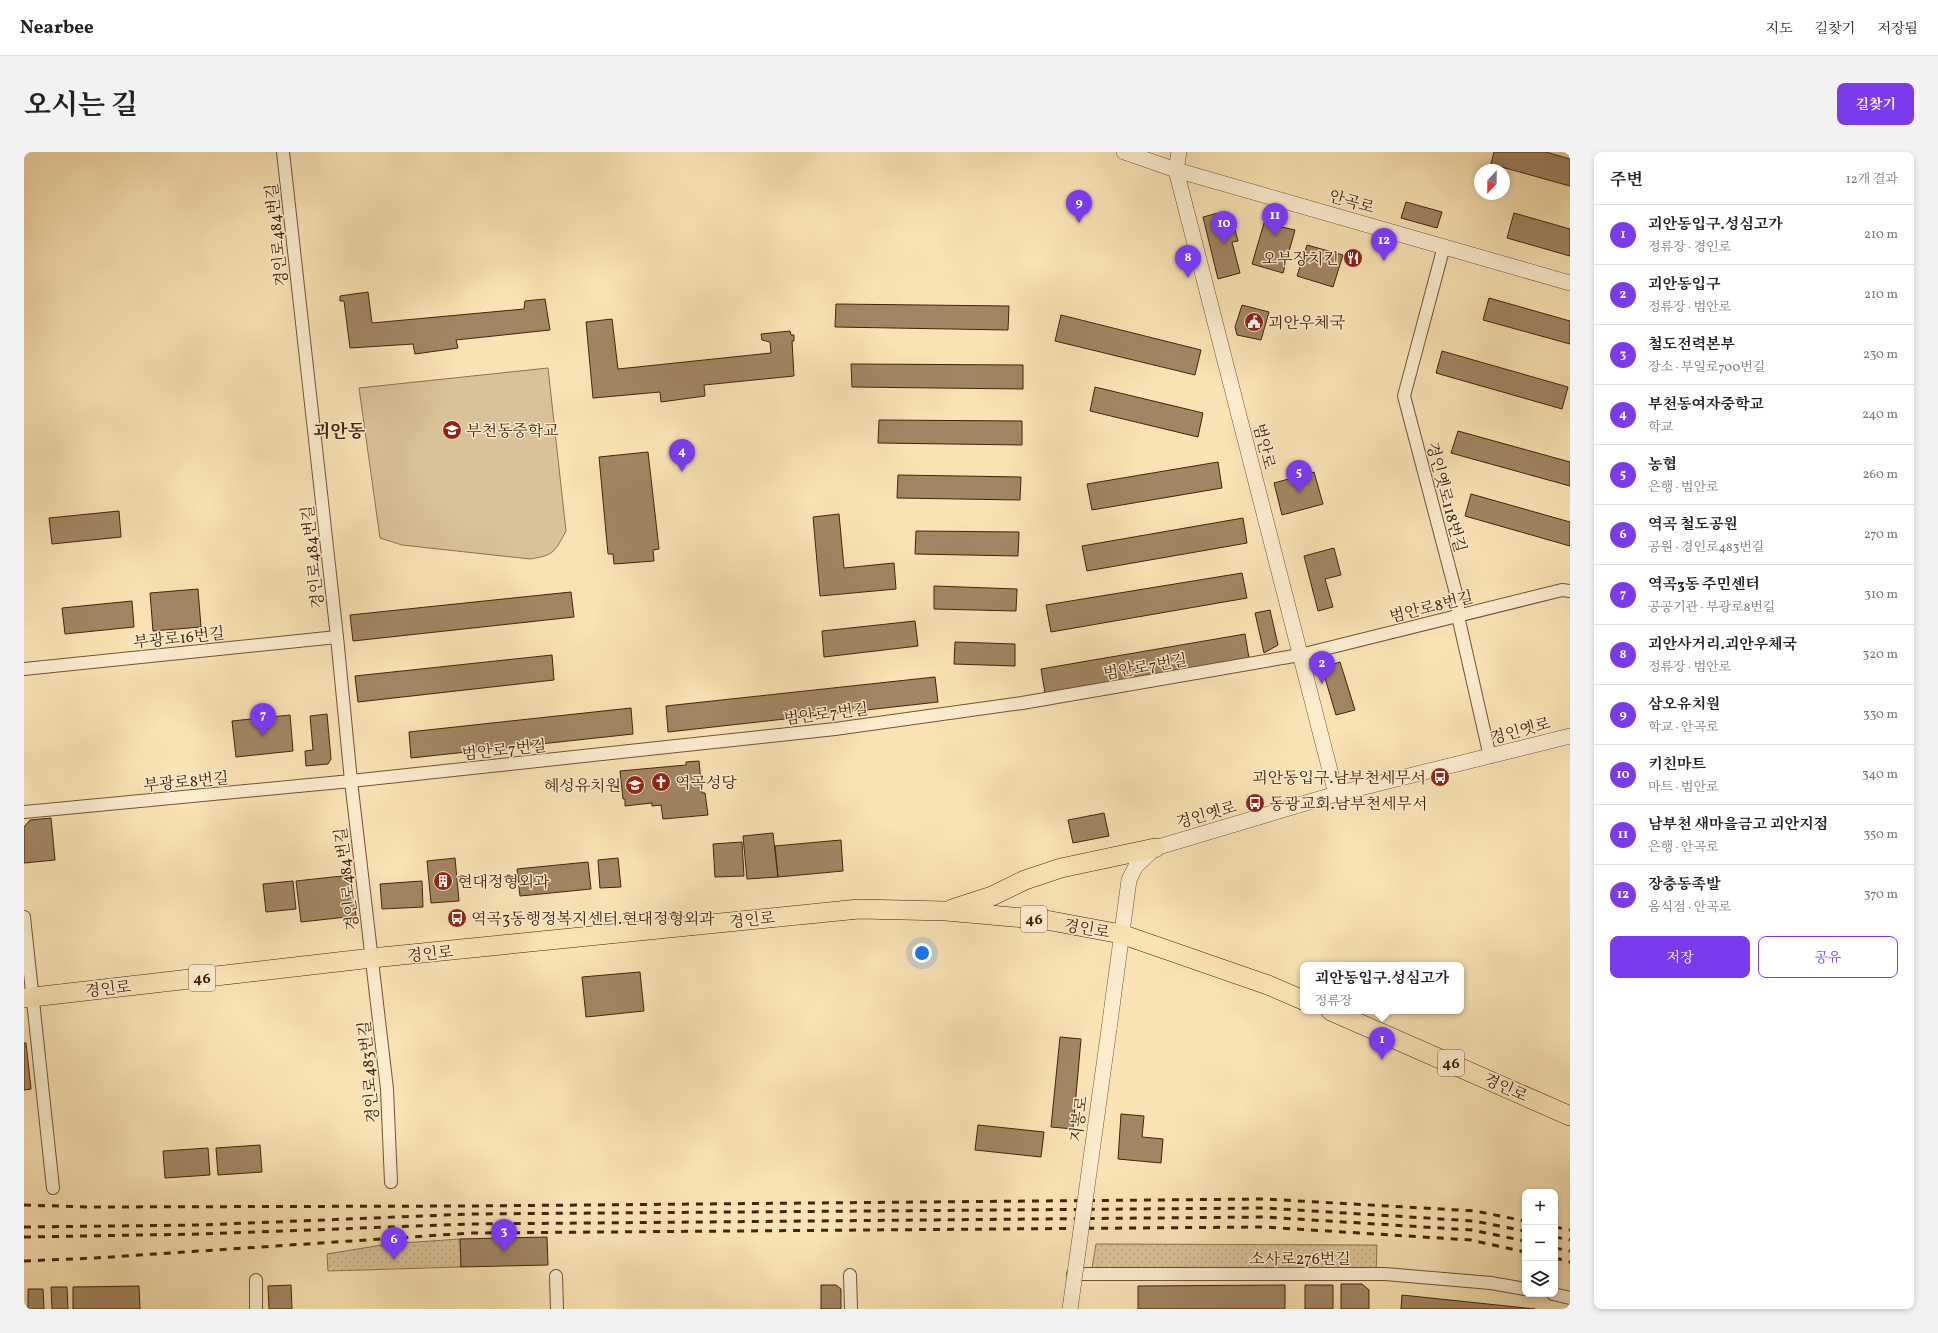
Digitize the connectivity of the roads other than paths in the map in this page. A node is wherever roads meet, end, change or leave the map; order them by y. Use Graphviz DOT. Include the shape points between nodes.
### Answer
graph roads {
  1 [pos="283,152"];
  2 [pos="1124,152"];
  3 [pos="1178,152"];
  4 [pos="1176,170"];
  5 [pos="1444,246"];
  6 [pos="1570,283"];
  7 [pos="1570,591"];
  8 [pos="1458,616"];
  9 [pos="337,637"];
  10 [pos="1300,655"];
  11 [pos="24,669"];
  12 [pos="1570,736"];
  13 [pos="1490,757"];
  14 [pos="351,781"];
  15 [pos="1336,794"];
  16 [pos="24,812"];
  17 [pos="1155,848"];
  18 [pos="946,911"];
  19 [pos="24,917"];
  20 [pos="1121,934"];
  21 [pos="372,958"];
  22 [pos="28,997"];
  23 [pos="1300,999"];
  24 [pos="1338,1014"];
  25 [pos="1570,1116"];
  26 [pos="391,1182"];
  27 [pos="53,1188"];
  28 [pos="1073,1274"];
  29 [pos="850,1275"];
  30 [pos="556,1276"];
  31 [pos="256,1280"];
  32 [pos="1522,1288"];
  33 [pos="1558,1295"];
  34 [pos="1570,1298"];
  35 [pos="256,1309"];
  36 [pos="556,1309"];
  37 [pos="851,1309"];
  38 [pos="1070,1309"];
  1 -- 9 [label="street, 경인로484번길"];
  2 -- 4 [label="street, 안곡로"];
  3 -- 4 [label="street, 범안로"];
  4 -- 5 [label="street, 안곡로"];
  4 -- 10 [label="street, 범안로"];
  5 -- 6 [label="street, 안곡로"];
  5 -- 8 [label="street, 경인옛로118번길" via="1404,396 1458,601"];
  7 -- 8 [label="street, 범안로8번길" via="1562,590"];
  8 -- 10 [label="street, 범안로8번길"];
  8 -- 13 [label="street, 경인옛로118번길"];
  9 -- 11 [label="street, 부광로16번길"];
  9 -- 14 [label="street, 경인로484번길"];
  10 -- 14 [label="street, 범안로7번길" via="1022,703 835,729"];
  10 -- 15 [label="street, 범안로"];
  12 -- 13 [label="street, 경인옛로"];
  13 -- 15 [label="street, 경인옛로"];
  14 -- 16 [label="street, 부광로8번길"];
  14 -- 21 [label="street, 경인로484번길"];
  15 -- 17 [label="street, 경인옛로"];
  17 -- 18 [label="main road" via="1061,868 1025,880 992,896"];
  17 -- 20 [label="street, 경인옛로" via="1136,866 1129,880"];
  18 -- 20 [label="main road, 경인로 / 46" via="1046,920"];
  18 -- 21 [label="main road, 경인로 / 46" via="840,910"];
  19 -- 22 [label="street"];
  20 -- 23 [label="main road, 경인로 / 46" via="1268,985"];
  20 -- 38 [label="street, 지봉로, bridge"];
  21 -- 22 [label="main road, 경인로 / 46"];
  21 -- 26 [label="street, 경인로483번길" via="387,1089"];
  22 -- 27 [label="street"];
  24 -- 25 [label="main road, 경인로 / 46"];
  28 -- 32 [label="street, 소사로276번길" via="1385,1274 1491,1283"];
  29 -- 37 [label="street"];
  30 -- 36 [label="street"];
  31 -- 35 [label="street"];
  33 -- 34 [label="street"];
}
